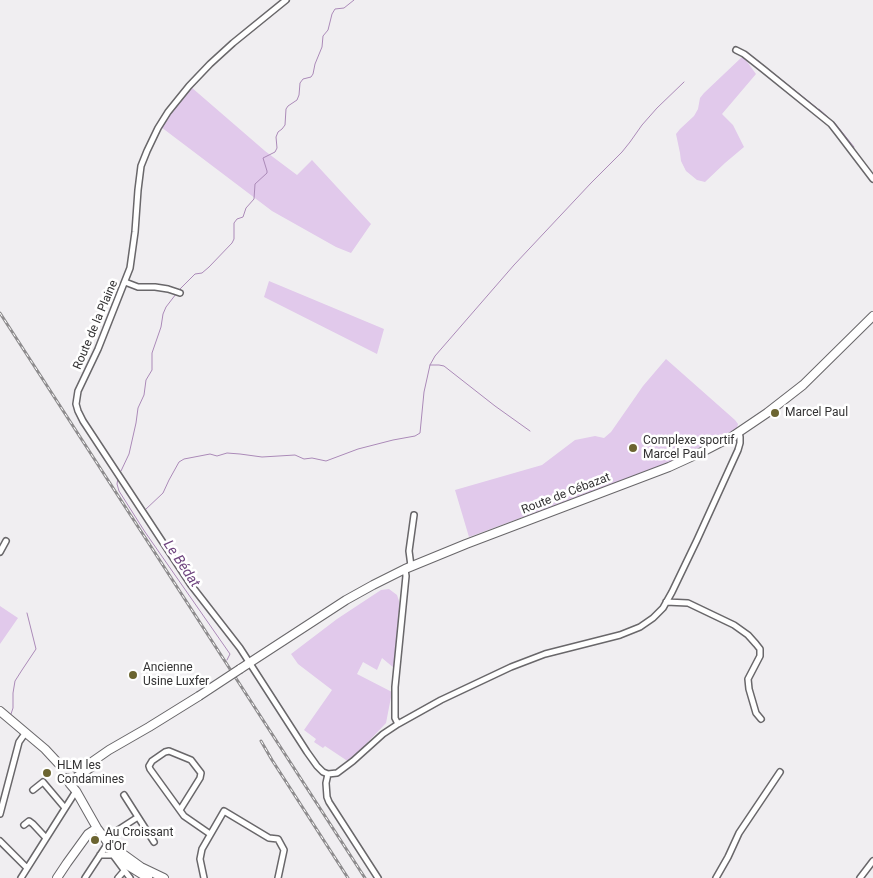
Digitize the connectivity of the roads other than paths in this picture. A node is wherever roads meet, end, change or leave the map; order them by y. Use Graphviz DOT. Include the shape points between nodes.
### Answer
graph roads {
  1 [pos="286,0"];
  2 [pos="736,50"];
  3 [pos="873,180"];
  4 [pos="125,282"];
  5 [pos="180,294"];
  6 [pos="872,316"];
  7 [pos="739,432"];
  8 [pos="414,516"];
  9 [pos="6,541"];
  10 [pos="0,552"];
  11 [pos="408,568"];
  12 [pos="666,602"];
  13 [pos="250,662"];
  14 [pos="0,711"];
  15 [pos="0,715"];
  16 [pos="761,719"];
  17 [pos="398,724"];
  18 [pos="24,735"];
  19 [pos="75,772"];
  20 [pos="780,772"];
  21 [pos="328,774"];
  22 [pos="66,776"];
  23 [pos="33,790"];
  24 [pos="76,791"];
  25 [pos="124,795"];
  26 [pos="2,801"];
  27 [pos="65,808"];
  28 [pos="180,810"];
  29 [pos="0,814"];
  30 [pos="138,817"];
  31 [pos="24,825"];
  32 [pos="97,828"];
  33 [pos="210,834"];
  34 [pos="46,838"];
  35 [pos="0,841"];
  36 [pos="106,841"];
  37 [pos="154,842"];
  38 [pos="100,855"];
  39 [pos="873,861"];
  40 [pos="124,867"];
  41 [pos="27,868"];
  42 [pos="140,874"];
  43 [pos="21,878"];
  44 [pos="57,878"];
  45 [pos="85,878"];
  46 [pos="118,878"];
  47 [pos="164,878"];
  48 [pos="204,878"];
  49 [pos="278,878"];
  50 [pos="378,878"];
  51 [pos="716,878"];
  52 [pos="860,878"];
  1 -- 4 [label="street, Route de la Plaine" via="210,64 158,128 141,166 136,232"];
  2 -- 3 [label="street" via="831,124"];
  4 -- 5 [label="street"];
  4 -- 13 [label="street, Route de la Plaine" via="78,391 76,404 191,585"];
  6 -- 7 [label="main road, Route de Cébazat" via="803,385"];
  7 -- 11 [label="main road, Route de Cébazat" via="669,467"];
  7 -- 12 [label="street" via="738,450"];
  8 -- 11 [label="street"];
  9 -- 10 [label="street"];
  11 -- 13 [label="main road, Route de Cébazat" via="346,600"];
  11 -- 17 [label="street" via="395,687 395,718"];
  12 -- 16 [label="street" via="688,603 734,625 756,644 760,656 748,680 756,713"];
  12 -- 17 [label="street" via="653,618 640,627 525,661"];
  13 -- 19 [label="main road, Route de Cébazat, bridge" via="102,759"];
  13 -- 21 [label="street" via="317,766"];
  14 -- 19 [label="main road" via="58,763"];
  15 -- 18 [label="main road"];
  17 -- 21 [label="street" via="346,767"];
  18 -- 22 [label="main road"];
  18 -- 26 [label="street" via="19,742"];
  19 -- 22 [label="main road" via="70,780"];
  19 -- 22 [label="main road" via="66,769"];
  19 -- 24 [label="main road"];
  20 -- 51 [label="street" via="739,833"];
  21 -- 50 [label="street" via="329,802"];
  22 -- 24 [label="main road"];
  23 -- 27 [label="street" via="43,782"];
  24 -- 27 [label="street"];
  24 -- 32 [label="main road"];
  25 -- 30 [label="street"];
  26 -- 29 [label="street"];
  27 -- 34 [label="street"];
  28 -- 28 [label="street" via="149,766 165,752 191,760 201,773"];
  28 -- 33 [label="street"];
  30 -- 36 [label="street"];
  30 -- 37 [label="street"];
  31 -- 34 [label="street" via="28,821 34,824"];
  32 -- 36 [label="main road"];
  32 -- 44 [label="main road" via="88,834"];
  33 -- 48 [label="street" via="200,859"];
  33 -- 49 [label="street" via="224,811 269,838 278,839 284,850"];
  34 -- 41 [label="street"];
  35 -- 41 [label="street"];
  36 -- 38 [label="street"];
  36 -- 40 [label="main road"];
  36 -- 42 [label="main road" via="123,854"];
  38 -- 40 [label="street" via="113,856"];
  38 -- 45 [label="street"];
  39 -- 52 [label="street"];
  40 -- 42 [label="main road"];
  40 -- 46 [label="street"];
  41 -- 43 [label="street"];
  42 -- 47 [label="main road"];
}
